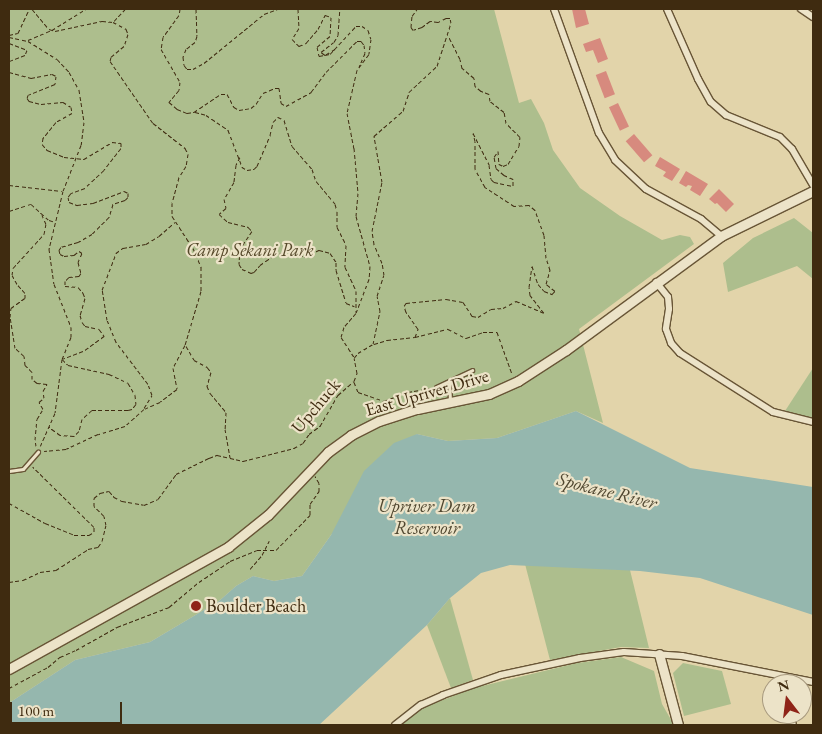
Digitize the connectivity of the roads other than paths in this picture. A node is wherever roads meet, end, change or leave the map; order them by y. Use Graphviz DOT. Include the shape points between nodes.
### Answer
graph roads {
  1 [pos="554,9"];
  2 [pos="667,9"];
  3 [pos="801,9"];
  4 [pos="813,17"];
  5 [pos="813,185"];
  6 [pos="813,191"];
  7 [pos="721,236"];
  8 [pos="656,282"];
  9 [pos="472,370"];
  10 [pos="449,381"];
  11 [pos="436,387"];
  12 [pos="451,404"];
  13 [pos="813,422"];
  14 [pos="38,452"];
  15 [pos="9,471"];
  16 [pos="659,654"];
  17 [pos="9,669"];
  18 [pos="770,674"];
  19 [pos="395,725"];
  20 [pos="678,725"];
  1 -- 7 [label="street" via="599,133 615,160 646,189 701,219"];
  2 -- 5 [label="street" via="711,102 726,115 780,137 792,149"];
  3 -- 4 [label="street"];
  6 -- 7 [label="main road, East Upriver Drive"];
  7 -- 8 [label="main road, East Upriver Drive"];
  8 -- 12 [label="main road, East Upriver Drive" via="566,350 518,381 489,394"];
  8 -- 13 [label="street" via="668,297 666,330 671,343 680,352 773,412"];
  9 -- 10 [label="lane"];
  10 -- 11 [label="lane"];
  10 -- 12 [label="lane"];
  12 -- 17 [label="main road, East Upriver Drive" via="417,409 379,421 351,435 328,452 268,515 228,547"];
  14 -- 15 [label="lane" via="30,463 14,472"];
  16 -- 18 [label="street"];
  16 -- 19 [label="street" via="606,654 500,675 443,694 421,705"];
  16 -- 20 [label="main road"];
}
